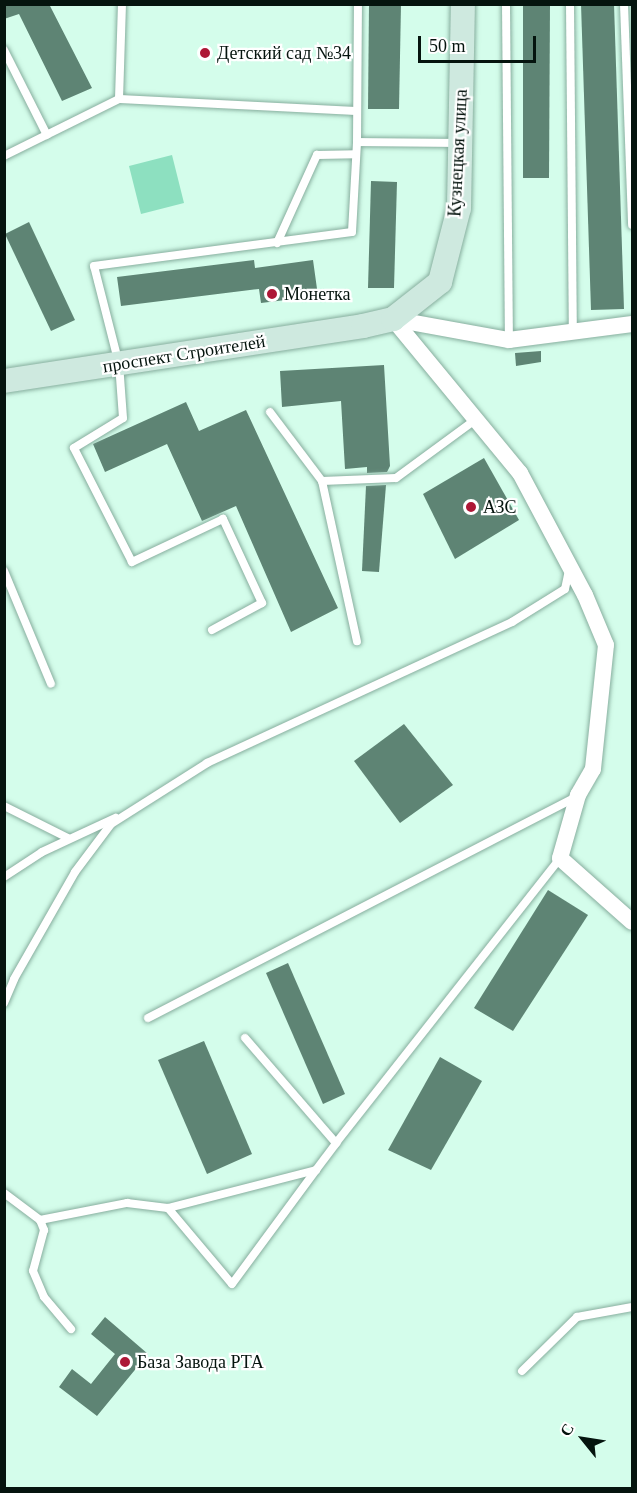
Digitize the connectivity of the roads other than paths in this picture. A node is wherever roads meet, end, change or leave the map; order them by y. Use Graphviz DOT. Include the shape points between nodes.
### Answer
graph roads {
  1 [pos="122,4"];
  2 [pos="358,4"];
  3 [pos="463,4"];
  4 [pos="506,4"];
  5 [pos="570,4"];
  6 [pos="624,4"];
  7 [pos="4,50"];
  8 [pos="119,99"];
  9 [pos="357,111"];
  10 [pos="47,135"];
  11 [pos="357,142"];
  12 [pos="461,142"];
  13 [pos="357,154"];
  14 [pos="4,156"];
  15 [pos="633,225"];
  16 [pos="277,243"];
  17 [pos="393,319"];
  18 [pos="633,324"];
  19 [pos="363,326"];
  20 [pos="573,332"];
  21 [pos="508,340"];
  22 [pos="119,364"];
  23 [pos="4,381"];
  24 [pos="270,412"];
  25 [pos="475,420"];
  26 [pos="322,481"];
  27 [pos="570,567"];
  28 [pos="4,571"];
  29 [pos="212,630"];
  30 [pos="357,640"];
  31 [pos="51,684"];
  32 [pos="578,795"];
  33 [pos="4,806"];
  34 [pos="131,812"];
  35 [pos="68,838"];
  36 [pos="560,858"];
  37 [pos="4,877"];
  38 [pos="633,922"];
  39 [pos="4,1003"];
  40 [pos="148,1018"];
  41 [pos="245,1038"];
  42 [pos="336,1143"];
  43 [pos="316,1170"];
  44 [pos="4,1193"];
  45 [pos="168,1208"];
  46 [pos="40,1220"];
  47 [pos="633,1307"];
  48 [pos="71,1329"];
  49 [pos="522,1371"];
  1 -- 8 [label="lane"];
  2 -- 9 [label="lane"];
  3 -- 12 [label="main road, Кузнецкая улица"];
  4 -- 21 [label="lane"];
  5 -- 20 [label="lane"];
  6 -- 15 [label="lane"];
  7 -- 10 [label="lane"];
  8 -- 9 [label="lane"];
  8 -- 10 [label="lane"];
  9 -- 11 [label="lane"];
  10 -- 14 [label="lane"];
  11 -- 12 [label="lane"];
  11 -- 13 [label="lane"];
  12 -- 17 [label="main road, Кузнецкая улица" via="459,208 440,282"];
  13 -- 16 [label="lane" via="317,155"];
  13 -- 16 [label="lane" via="352,232"];
  16 -- 22 [label="lane" via="94,266"];
  17 -- 19 [label="main road, Кузнецкая улица"];
  17 -- 21 [label="street"];
  17 -- 25 [label="street"];
  18 -- 20 [label="street"];
  19 -- 22 [label="main road, проспект Строителей"];
  20 -- 21 [label="street"];
  22 -- 23 [label="main road, проспект Строителей"];
  22 -- 29 [label="lane" via="123,418 74,448 132,562 223,519 262,603"];
  24 -- 26 [label="lane"];
  25 -- 26 [label="lane" via="396,478"];
  25 -- 27 [label="street" via="520,473"];
  26 -- 30 [label="lane"];
  27 -- 32 [label="street" via="606,645 593,769"];
  27 -- 34 [label="lane" via="565,589 512,622 207,763"];
  28 -- 31 [label="lane"];
  32 -- 36 [label="street"];
  32 -- 40 [label="lane"];
  33 -- 35 [label="lane"];
  34 -- 35 [label="lane"];
  34 -- 39 [label="lane" via="111,824 75,872"];
  35 -- 37 [label="lane"];
  36 -- 38 [label="street"];
  36 -- 42 [label="lane"];
  41 -- 42 [label="lane"];
  42 -- 43 [label="lane"];
  43 -- 45 [label="lane"];
  43 -- 45 [label="lane" via="232,1284"];
  44 -- 46 [label="lane"];
  45 -- 46 [label="lane" via="127,1203"];
  46 -- 48 [label="lane" via="44,1230 33,1271 44,1297"];
  47 -- 49 [label="lane" via="578,1317"];
}
